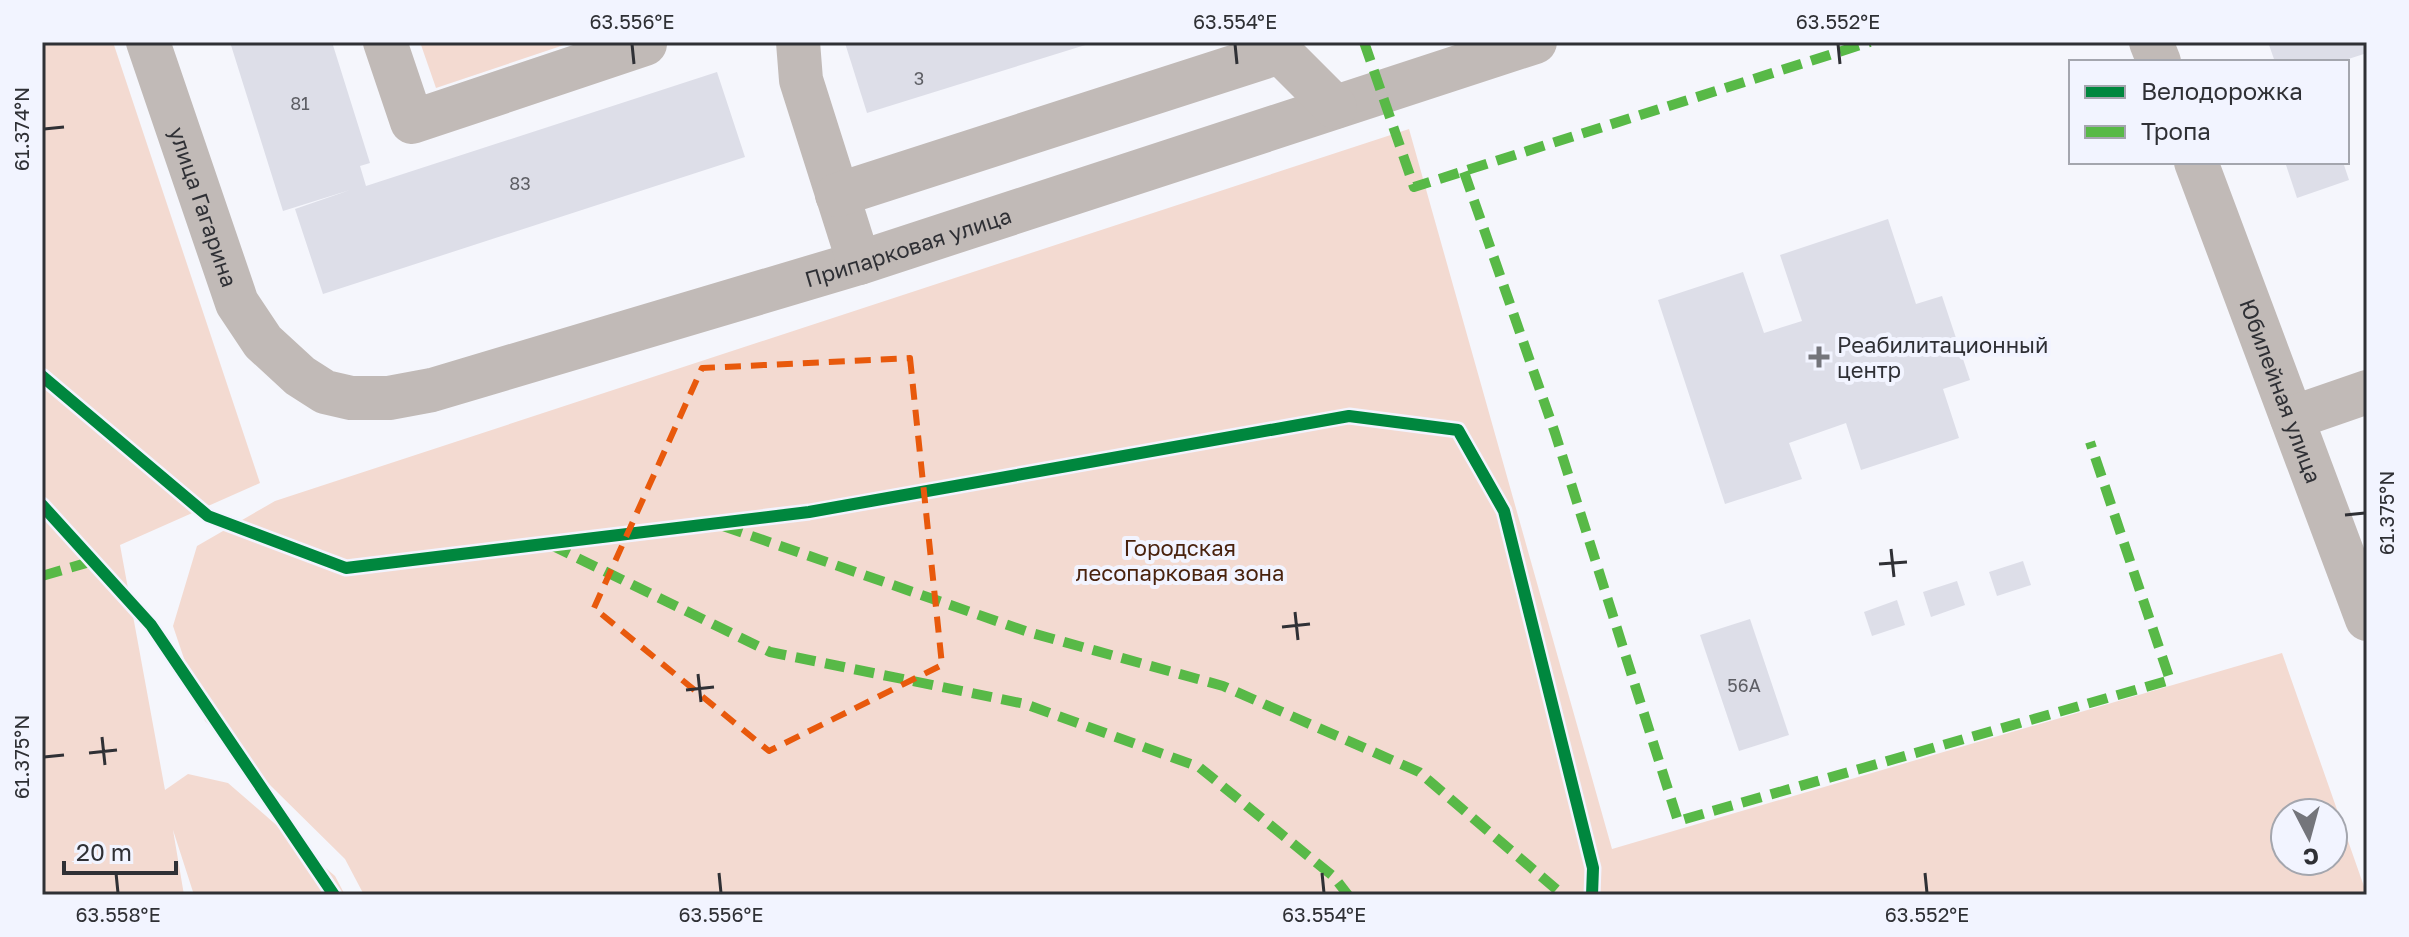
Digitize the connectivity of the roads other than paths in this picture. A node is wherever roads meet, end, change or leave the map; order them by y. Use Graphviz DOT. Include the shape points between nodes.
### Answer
graph roads {
  1 [pos="148,42"];
  2 [pos="385,42"];
  3 [pos="644,42"];
  4 [pos="798,42"];
  5 [pos="1535,42"];
  6 [pos="1335,107"];
  7 [pos="2197,164"];
  8 [pos="837,195"];
  9 [pos="859,263"];
  10 [pos="280,360"];
  11 [pos="2365,400"];
  12 [pos="2292,418"];
  13 [pos="2367,619"];
  1 -- 10 [label="street, улица Гагарина" via="237,303"];
  2 -- 3 [label="street" via="412,122"];
  4 -- 8 [label="street" via="801,80"];
  5 -- 6 [label="street, Припарковая улица"];
  6 -- 8 [label="street" via="1280,52"];
  6 -- 9 [label="street, Припарковая улица"];
  7 -- 12 [label="street, Юбилейная улица"];
  8 -- 9 [label="street"];
  9 -- 10 [label="street, Припарковая улица" via="389,398 325,392"];
  11 -- 12 [label="street"];
  12 -- 13 [label="street, Юбилейная улица"];
}
